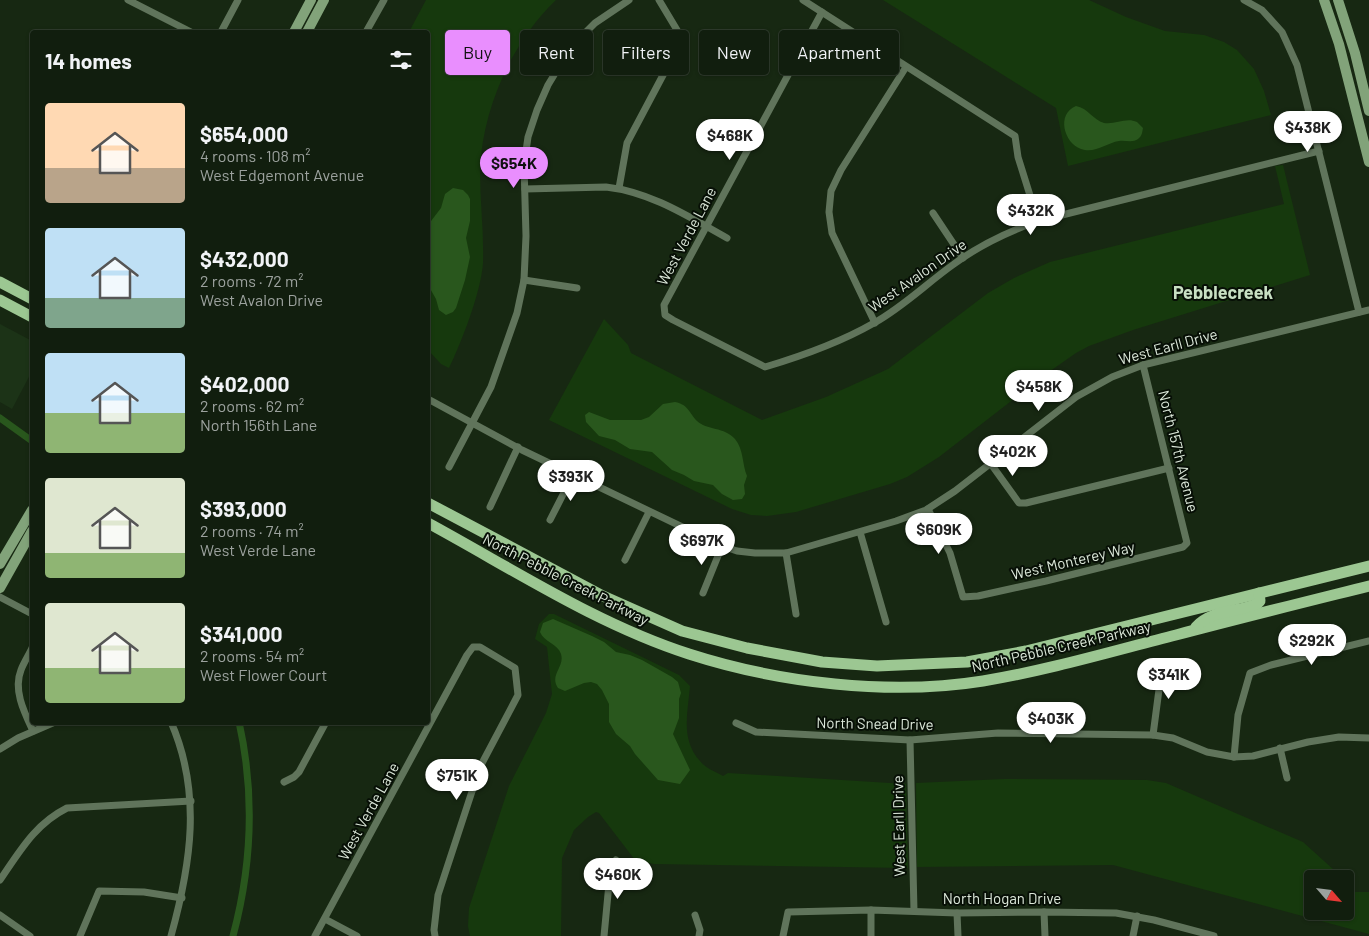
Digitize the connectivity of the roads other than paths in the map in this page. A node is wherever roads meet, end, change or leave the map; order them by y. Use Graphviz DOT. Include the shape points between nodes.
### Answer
graph roads {
  1 [pos="128,0"];
  2 [pos="238,0"];
  3 [pos="311,0"];
  4 [pos="324,0"];
  5 [pos="384,0"];
  6 [pos="630,0"];
  7 [pos="660,0"];
  8 [pos="803,0"];
  9 [pos="1244,0"];
  10 [pos="1324,0"];
  11 [pos="1338,0"];
  12 [pos="822,12"];
  13 [pos="187,30"];
  14 [pos="223,30"];
  15 [pos="295,30"];
  16 [pos="308,30"];
  17 [pos="367,30"];
  18 [pos="906,66"];
  19 [pos="1368,107"];
  20 [pos="1356,108"];
  21 [pos="1319,151"];
  22 [pos="1369,162"];
  23 [pos="619,188"];
  24 [pos="525,189"];
  25 [pos="933,213"];
  26 [pos="1038,221"];
  27 [pos="707,226"];
  28 [pos="727,238"];
  29 [pos="963,258"];
  30 [pos="524,280"];
  31 [pos="0,282"];
  32 [pos="577,288"];
  33 [pos="30,298"];
  34 [pos="0,300"];
  35 [pos="1369,310"];
  36 [pos="1359,312"];
  37 [pos="30,316"];
  38 [pos="875,323"];
  39 [pos="1143,365"];
  40 [pos="765,368"];
  41 [pos="430,400"];
  42 [pos="473,423"];
  43 [pos="518,447"];
  44 [pos="991,464"];
  45 [pos="449,467"];
  46 [pos="1169,468"];
  47 [pos="573,474"];
  48 [pos="430,504"];
  49 [pos="490,507"];
  50 [pos="928,509"];
  51 [pos="649,512"];
  52 [pos="30,513"];
  53 [pos="550,520"];
  54 [pos="430,524"];
  55 [pos="479,530"];
  56 [pos="860,532"];
  57 [pos="30,535"];
  58 [pos="1187,543"];
  59 [pos="470,546"];
  60 [pos="722,546"];
  61 [pos="786,553"];
  62 [pos="625,560"];
  63 [pos="0,564"];
  64 [pos="1369,566"];
  65 [pos="1369,586"];
  66 [pos="0,588"];
  67 [pos="703,593"];
  68 [pos="1259,593"];
  69 [pos="0,598"];
  70 [pos="30,613"];
  71 [pos="796,614"];
  72 [pos="886,622"];
  73 [pos="1194,630"];
  74 [pos="1369,641"];
  75 [pos="30,652"];
  76 [pos="1159,664"];
  77 [pos="736,723"];
  78 [pos="48,725"];
  79 [pos="172,725"];
  80 [pos="324,725"];
  81 [pos="32,731"];
  82 [pos="1153,735"];
  83 [pos="1369,738"];
  84 [pos="910,740"];
  85 [pos="1280,748"];
  86 [pos="0,749"];
  87 [pos="1234,757"];
  88 [pos="1287,778"];
  89 [pos="284,782"];
  90 [pos="191,801"];
  91 [pos="616,860"];
  92 [pos="0,880"];
  93 [pos="182,898"];
  94 [pos="871,910"];
  95 [pos="914,911"];
  96 [pos="1044,912"];
  97 [pos="956,914"];
  98 [pos="0,915"];
  99 [pos="695,915"];
  100 [pos="1136,916"];
  101 [pos="325,919"];
  102 [pos="30,936"];
  103 [pos="80,936"];
  104 [pos="171,936"];
  105 [pos="315,936"];
  106 [pos="357,936"];
  107 [pos="434,936"];
  108 [pos="604,936"];
  109 [pos="698,936"];
  110 [pos="783,936"];
  111 [pos="871,936"];
  112 [pos="958,936"];
  113 [pos="1046,936"];
  114 [pos="1133,936"];
  115 [pos="1214,936"];
  1 -- 13 [label="street"];
  2 -- 14 [label="street"];
  3 -- 15 [label="street"];
  4 -- 16 [label="street"];
  5 -- 17 [label="street"];
  6 -- 24 [label="street" via="595,23 571,47 548,85 528,137"];
  7 -- 23 [label="street" via="680,35 679,45 627,144"];
  8 -- 12 [label="street"];
  9 -- 21 [label="street" via="1262,10 1282,32 1297,65"];
  10 -- 20 [label="street"];
  11 -- 19 [label="street"];
  12 -- 18 [label="street"];
  12 -- 27 [label="street, West Verde Lane"];
  18 -- 26 [label="street" via="1015,136 1018,157"];
  18 -- 38 [label="street" via="831,191 832,233"];
  19 -- 20 [label="street"];
  20 -- 22 [label="street"];
  21 -- 26 [label="street, West Avalon Drive"];
  21 -- 36 [label="street"];
  23 -- 24 [label="street"];
  23 -- 27 [label="street" via="661,202"];
  24 -- 30 [label="street"];
  25 -- 29 [label="street"];
  26 -- 29 [label="street, West Avalon Drive" via="995,238"];
  27 -- 28 [label="street"];
  27 -- 40 [label="street, West Verde Lane" via="664,305 665,315"];
  29 -- 38 [label="street, West Avalon Drive"];
  30 -- 32 [label="street"];
  30 -- 42 [label="street" via="517,313 495,378"];
  31 -- 33 [label="main road"];
  34 -- 37 [label="main road"];
  35 -- 36 [label="street, West Earll Drive"];
  36 -- 39 [label="street, West Earll Drive"];
  38 -- 40 [label="street, West Avalon Drive"];
  39 -- 44 [label="street, West Earll Drive" via="1112,377 1076,397"];
  39 -- 46 [label="street, North 157th Avenue"];
  41 -- 42 [label="street, West Earll Drive"];
  42 -- 43 [label="street, West Earll Drive"];
  42 -- 45 [label="street"];
  43 -- 47 [label="street, West Earll Drive"];
  43 -- 49 [label="street"];
  44 -- 46 [label="street" via="1018,503"];
  44 -- 50 [label="street, West Earll Drive"];
  46 -- 58 [label="street, North 157th Avenue"];
  47 -- 51 [label="street, West Earll Drive"];
  47 -- 53 [label="street"];
  48 -- 55 [label="main road, North Pebble Creek Parkway"];
  50 -- 56 [label="street, West Earll Drive"];
  50 -- 58 [label="street, West Monterey Way" via="950,553 963,597 1046,581 1183,547"];
  51 -- 60 [label="street, West Earll Drive"];
  51 -- 62 [label="street"];
  52 -- 63 [label="street"];
  54 -- 59 [label="main road, North Pebble Creek Parkway"];
  55 -- 59 [label="main road"];
  55 -- 68 [label="main road, North Pebble Creek Parkway" via="603,596 666,625 747,648 832,663 877,666 967,662 1026,651"];
  56 -- 61 [label="street, West Earll Drive"];
  56 -- 72 [label="street"];
  57 -- 66 [label="street"];
  59 -- 73 [label="main road, North Pebble Creek Parkway" via="590,612 660,644 761,673 840,684 887,687 982,681"];
  60 -- 61 [label="street, West Earll Drive" via="755,554"];
  60 -- 67 [label="street"];
  61 -- 71 [label="street"];
  64 -- 68 [label="main road, North Pebble Creek Parkway"];
  65 -- 73 [label="main road, North Pebble Creek Parkway"];
  68 -- 73 [label="main road" via="1257,604 1214,616"];
  69 -- 70 [label="street"];
  74 -- 87 [label="street" via="1250,672 1238,715"];
  75 -- 81 [label="street" via="21,670 19,689"];
  76 -- 82 [label="street" via="1160,682"];
  77 -- 84 [label="street, North Snead Drive" via="756,732"];
  78 -- 81 [label="street"];
  79 -- 90 [label="street" via="183,756"];
  80 -- 89 [label="street" via="299,772"];
  81 -- 86 [label="street"];
  82 -- 84 [label="street, North Snead Drive" via="998,733"];
  82 -- 87 [label="street, North Snead Drive"];
  83 -- 85 [label="street, North Snead Drive" via="1338,737"];
  84 -- 95 [label="street, West Earll Drive"];
  85 -- 87 [label="street, North Snead Drive" via="1253,756"];
  85 -- 88 [label="street"];
  90 -- 92 [label="street" via="67,808 41,825"];
  90 -- 93 [label="street"];
  91 -- 108 [label="street" via="610,873"];
  93 -- 103 [label="street" via="144,892 99,891"];
  93 -- 104 [label="street"];
  94 -- 95 [label="street, North Hogan Drive"];
  94 -- 110 [label="street, North Hogan Drive" via="788,912"];
  94 -- 111 [label="street"];
  95 -- 97 [label="street, North Hogan Drive"];
  96 -- 97 [label="street, North Hogan Drive"];
  96 -- 100 [label="street, North Hogan Drive"];
  96 -- 113 [label="street"];
  97 -- 112 [label="street"];
  98 -- 102 [label="street"];
  99 -- 109 [label="street" via="700,930"];
  100 -- 114 [label="street"];
  100 -- 115 [label="street, North Hogan Drive"];
  101 -- 105 [label="street, West Verde Lane"];
  101 -- 106 [label="street"];
  101 -- 107 [label="street, West Verde Lane" via="473,647 480,647 515,668 518,695 477,776 438,895"];
}
